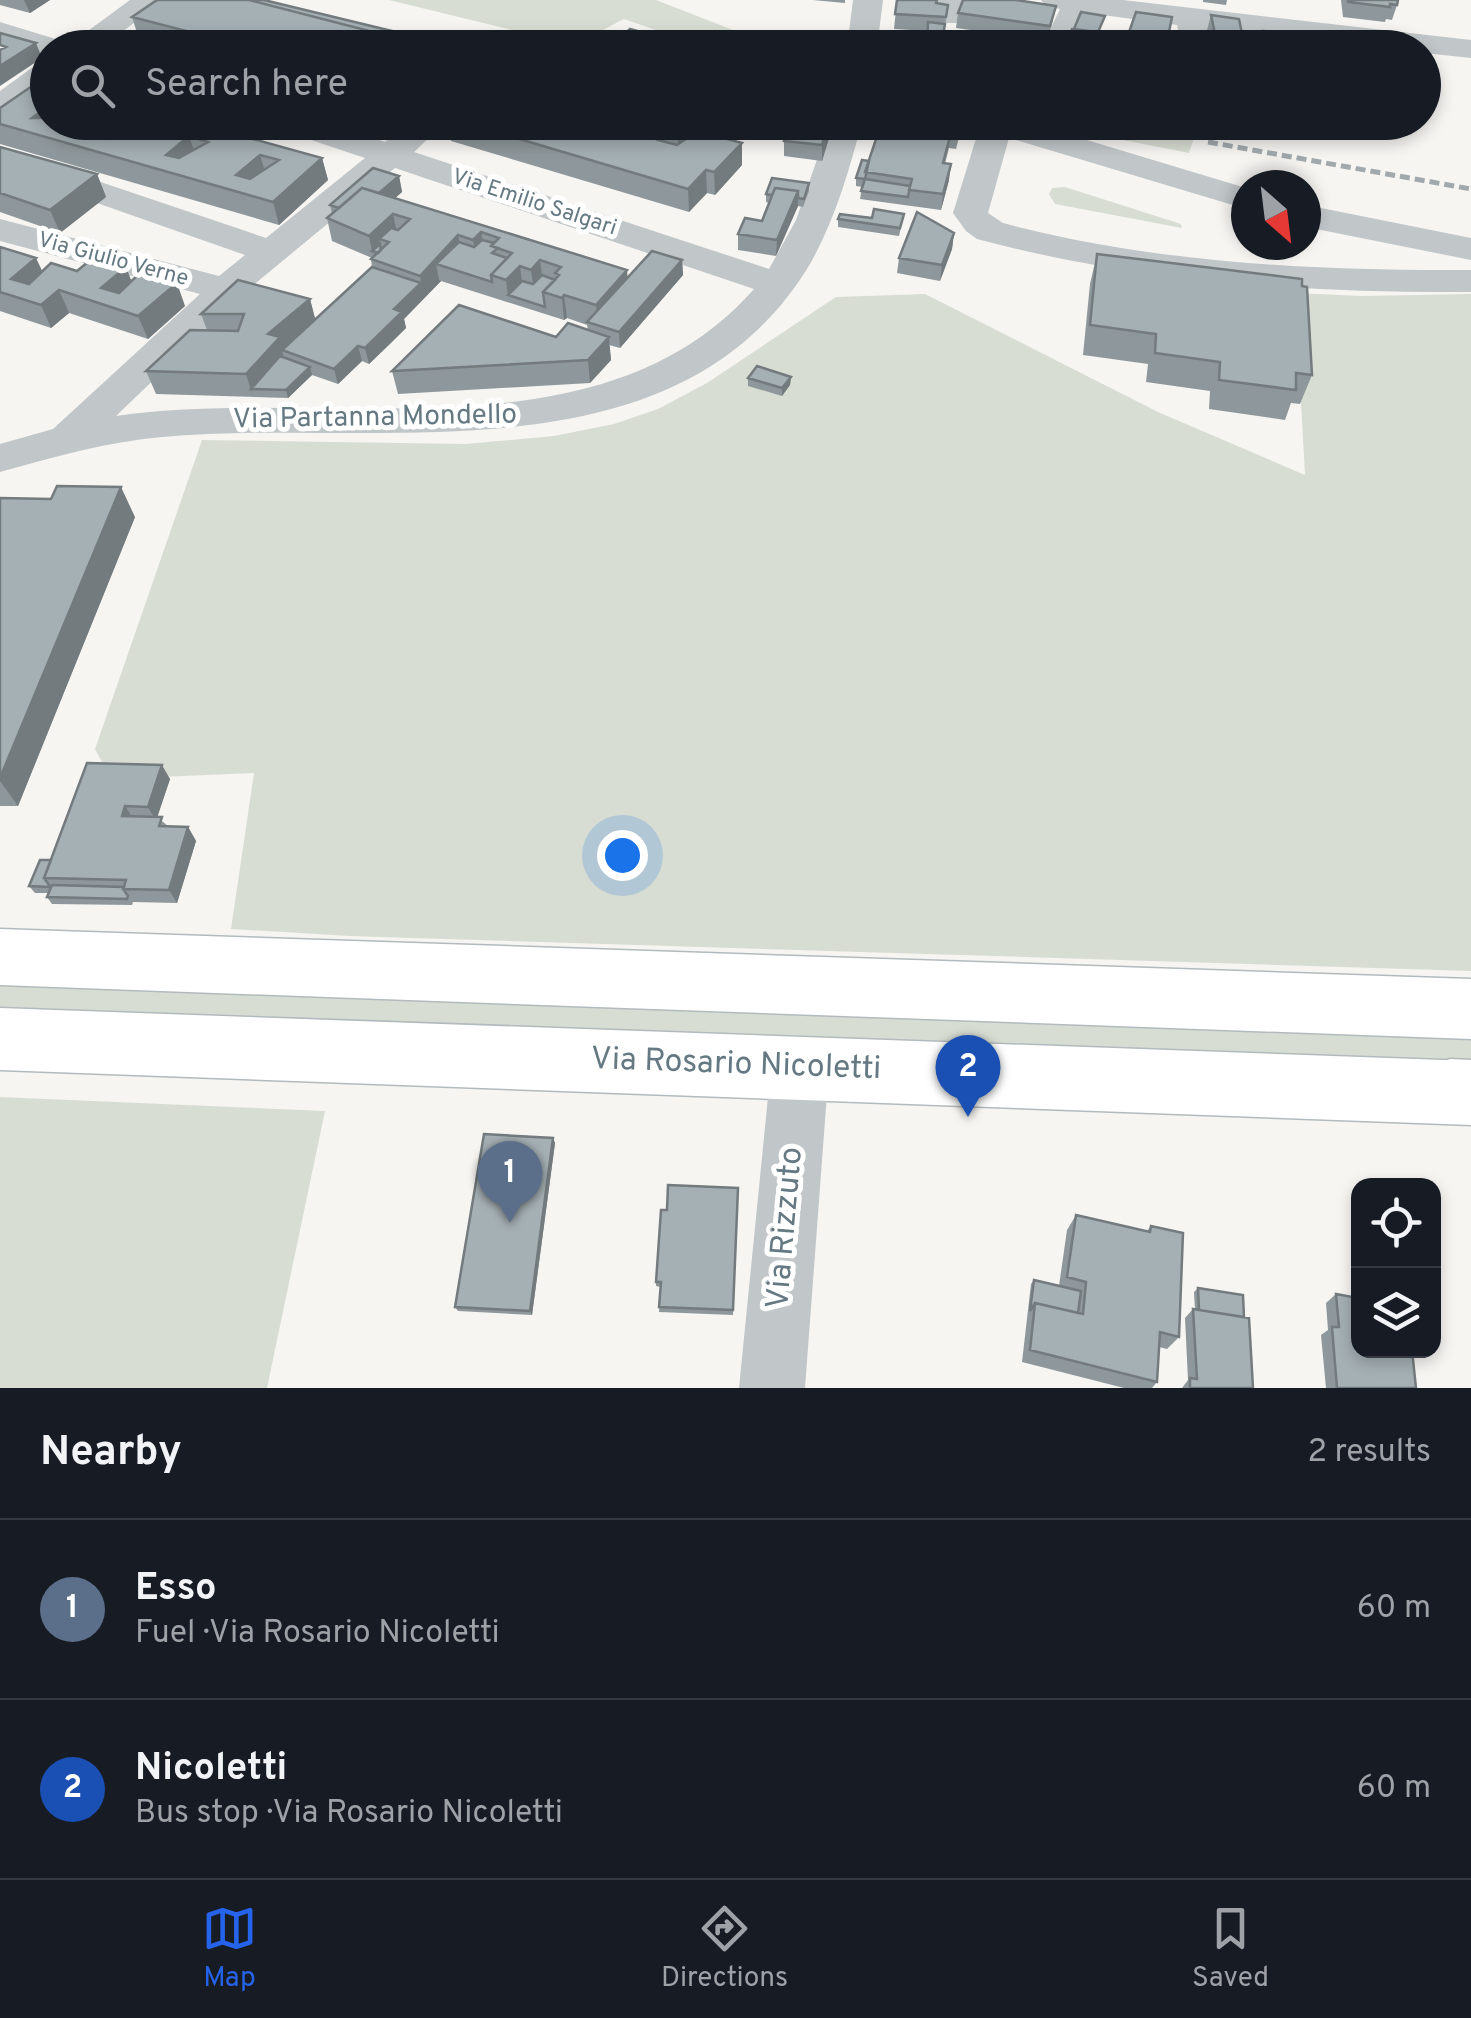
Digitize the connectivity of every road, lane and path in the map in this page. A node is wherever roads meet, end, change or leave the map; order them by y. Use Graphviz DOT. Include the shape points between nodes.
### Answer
graph roads {
  1 [pos="149,0"];
  2 [pos="868,0"];
  3 [pos="1067,1"];
  4 [pos="1126,13"];
  5 [pos="106,30"];
  6 [pos="864,30"];
  7 [pos="1060,30"];
  8 [pos="1186,30"];
  9 [pos="0,31"];
  10 [pos="30,41"];
  11 [pos="1441,47"];
  12 [pos="1471,49"];
  13 [pos="30,84"];
  14 [pos="0,106"];
  15 [pos="345,140"];
  16 [pos="408,140"];
  17 [pos="841,140"];
  18 [pos="989,140"];
  19 [pos="1050,140"];
  20 [pos="390,155"];
  21 [pos="0,158"];
  22 [pos="1231,194"];
  23 [pos="1321,219"];
  24 [pos="0,230"];
  25 [pos="1471,249"];
  26 [pos="271,252"];
  27 [pos="1471,282"];
  28 [pos="778,284"];
  29 [pos="226,289"];
  30 [pos="68,439"];
  31 [pos="0,458"];
  32 [pos="0,957"];
  33 [pos="1471,1009"];
  34 [pos="0,1039"];
  35 [pos="800,1067"];
  36 [pos="1464,1092"];
  37 [pos="772,1388"];
  1 -- 5 [label="street"];
  2 -- 6 [label="street"];
  3 -- 4 [label="street"];
  3 -- 7 [label="street"];
  4 -- 8 [label="street"];
  9 -- 10 [label="street"];
  11 -- 12 [label="street"];
  13 -- 14 [label="street"];
  15 -- 20 [label="street, Via Emilio Salgari"];
  16 -- 20 [label="street"];
  17 -- 28 [label="street, Via Partanna Mondello" via="824,200"];
  18 -- 27 [label="street" via="970,213 990,230 1264,276"];
  19 -- 22 [label="street"];
  20 -- 26 [label="street"];
  20 -- 28 [label="street, Via Emilio Salgari"];
  21 -- 26 [label="street"];
  23 -- 25 [label="street"];
  24 -- 29 [label="street, Via Giulio Verne"];
  26 -- 29 [label="street"];
  28 -- 30 [label="street, Via Partanna Mondello" via="730,332 694,356 615,394 567,408 459,419 185,422"];
  29 -- 30 [label="street"];
  30 -- 31 [label="street, Via Partanna Mondello"];
  32 -- 33 [label="main road"];
  34 -- 35 [label="main road, Via Rosario Nicoletti"];
  35 -- 36 [label="main road, Via Rosario Nicoletti"];
  35 -- 37 [label="street, Via Rizzuto"];
}
